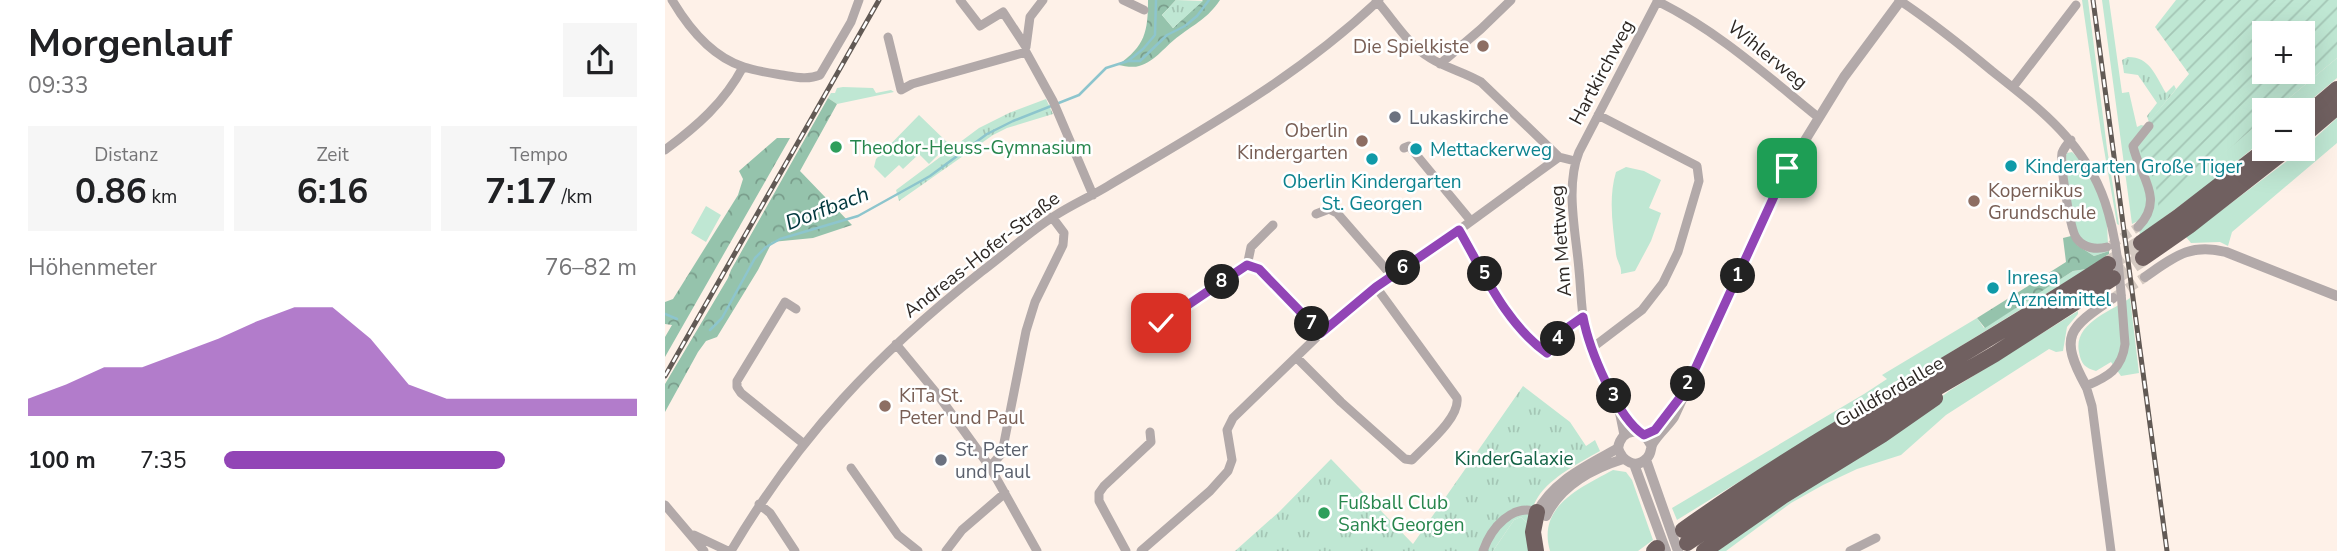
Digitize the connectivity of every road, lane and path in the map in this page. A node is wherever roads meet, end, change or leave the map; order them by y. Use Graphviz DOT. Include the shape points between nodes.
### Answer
graph roads {
  1 [pos="672,0"];
  2 [pos="859,0"];
  3 [pos="960,0"];
  4 [pos="1123,0"];
  5 [pos="1378,0"];
  6 [pos="1511,0"];
  7 [pos="1900,0"];
  8 [pos="1658,1"];
  9 [pos="1038,2"];
  10 [pos="2076,5"];
  11 [pos="1145,10"];
  12 [pos="888,37"];
  13 [pos="1026,49"];
  14 [pos="1440,64"];
  15 [pos="743,67"];
  16 [pos="2013,87"];
  17 [pos="2337,89"];
  18 [pos="2337,107"];
  19 [pos="2315,108"];
  20 [pos="1598,114"];
  21 [pos="1818,117"];
  22 [pos="2149,126"];
  23 [pos="2315,126"];
  24 [pos="2071,140"];
  25 [pos="1404,148"];
  26 [pos="665,150"];
  27 [pos="1559,157"];
  28 [pos="2252,160"];
  29 [pos="1575,161"];
  30 [pos="2272,161"];
  31 [pos="1093,195"];
  32 [pos="1316,214"];
  33 [pos="1052,218"];
  34 [pos="1471,221"];
  35 [pos="1273,225"];
  36 [pos="1459,230"];
  37 [pos="2141,243"];
  38 [pos="2107,247"];
  39 [pos="1247,265"];
  40 [pos="1392,276"];
  41 [pos="2145,277"];
  42 [pos="1376,287"];
  43 [pos="2337,296"];
  44 [pos="2118,301"];
  45 [pos="796,309"];
  46 [pos="1583,317"];
  47 [pos="1161,323"];
  48 [pos="1321,333"];
  49 [pos="896,344"];
  50 [pos="1592,348"];
  51 [pos="1297,358"];
  52 [pos="1972,367"];
  53 [pos="2086,386"];
  54 [pos="1685,391"];
  55 [pos="1618,405"];
  56 [pos="1150,432"];
  57 [pos="1640,433"];
  58 [pos="1624,435"];
  59 [pos="804,444"];
  60 [pos="1651,445"];
  61 [pos="1618,448"];
  62 [pos="1634,461"];
  63 [pos="990,467"];
  64 [pos="851,468"];
  65 [pos="1005,493"];
  66 [pos="759,504"];
  67 [pos="665,505"];
  68 [pos="1542,514"];
  69 [pos="1659,515"];
  70 [pos="687,530"];
  71 [pos="1876,538"];
  72 [pos="1683,541"];
  73 [pos="1659,550"];
  74 [pos="1706,550"];
  75 [pos="704,551"];
  76 [pos="730,551"];
  77 [pos="795,551"];
  78 [pos="918,551"];
  79 [pos="946,551"];
  80 [pos="1037,551"];
  81 [pos="1126,551"];
  82 [pos="1141,551"];
  83 [pos="1483,551"];
  84 [pos="1536,551"];
  85 [pos="1547,551"];
  86 [pos="1850,551"];
  87 [pos="2111,551"];
  1 -- 15 [label="street" via="705,42"];
  2 -- 15 [label="street" via="820,75 797,78"];
  3 -- 13 [label="street" via="980,26 1003,12"];
  4 -- 11 [label="street"];
  5 -- 14 [label="street, Am Mettweg" via="1422,52"];
  5 -- 31 [label="street, Andreas-Hofer-Straße" via="1351,27 1275,85"];
  6 -- 14 [label="street"];
  7 -- 16 [label="street"];
  7 -- 21 [label="street"];
  8 -- 20 [label="street, Hartkirchweg"];
  8 -- 21 [label="street, Wihlerweg" via="1717,35"];
  9 -- 13 [label="street" via="1030,17"];
  10 -- 16 [label="street"];
  12 -- 13 [label="street" via="901,90"];
  13 -- 31 [label="street"];
  14 -- 27 [label="street, Am Mettweg" via="1481,82"];
  15 -- 26 [label="street" via="717,107"];
  16 -- 24 [label="street"];
  17 -- 19 [label="highway"];
  18 -- 23 [label="highway"];
  20 -- 29 [label="street, Hartkirchweg"];
  20 -- 50 [label="street" via="1697,166 1699,181 1678,252 1663,283 1642,310"];
  21 -- 54 [label="street" via="1776,190"];
  22 -- 37 [label="street" via="2133,146 2151,200"];
  24 -- 38 [label="street" via="2062,161 2073,234 2086,246"];
  24 -- 44 [label="street" via="2099,188 2113,234"];
  25 -- 34 [label="street" via="1409,146"];
  27 -- 29 [label="street, Am Mettweg"];
  27 -- 34 [label="street"];
  28 -- 37 [label="highway"];
  29 -- 46 [label="street, Am Mettweg"];
  30 -- 37 [label="highway" via="2189,226"];
  31 -- 33 [label="street, Andreas-Hofer-Straße"];
  32 -- 40 [label="street" via="1332,206"];
  33 -- 49 [label="street, Andreas-Hofer-Straße"];
  33 -- 63 [label="street" via="1064,233 1063,245 1035,302 1002,453"];
  34 -- 36 [label="street"];
  35 -- 39 [label="street" via="1251,247"];
  36 -- 40 [label="street"];
  36 -- 46 [label="street" via="1514,324 1547,353"];
  39 -- 47 [label="street"];
  39 -- 48 [label="street" via="1259,269"];
  40 -- 42 [label="street"];
  41 -- 43 [label="street" via="2176,256 2207,248"];
  42 -- 48 [label="street"];
  42 -- 51 [label="street" via="1457,398 1454,416 1412,460 1405,459"];
  44 -- 53 [label="street" via="2125,344 2119,365 2108,377"];
  44 -- 53 [label="street" via="2084,318 2072,334 2070,353"];
  45 -- 59 [label="street" via="785,302 737,387"];
  46 -- 50 [label="street, Am Mettweg"];
  48 -- 51 [label="street"];
  49 -- 59 [label="street, Andreas-Hofer-Straße"];
  49 -- 63 [label="street"];
  50 -- 55 [label="street, Am Mettweg"];
  51 -- 82 [label="street" via="1233,418 1227,430 1232,460 1228,471"];
  52 -- 72 [label="highway, Guildfordallee"];
  52 -- 72 [label="highway, Guildfordallee" via="2070,308 2111,271 1836,429 1728,499"];
  52 -- 74 [label="highway" via="1907,419"];
  53 -- 87 [label="street"];
  54 -- 57 [label="street" via="1655,430"];
  54 -- 60 [label="street" via="1674,417"];
  55 -- 57 [label="street, Am Mettweg"];
  55 -- 58 [label="street, Am Mettweg"];
  56 -- 81 [label="street" via="1151,442 1099,493"];
  57 -- 58 [label="street"];
  57 -- 60 [label="street"];
  58 -- 61 [label="street"];
  59 -- 66 [label="street, Andreas-Hofer-Straße"];
  60 -- 62 [label="street" via="1651,453"];
  61 -- 62 [label="street"];
  61 -- 68 [label="street" via="1559,484 1549,493"];
  62 -- 68 [label="street" via="1588,473 1569,485"];
  62 -- 69 [label="street"];
  63 -- 65 [label="street"];
  64 -- 78 [label="street" via="898,535"];
  65 -- 79 [label="street" via="962,530"];
  65 -- 80 [label="street"];
  66 -- 76 [label="street, Andreas-Hofer-Straße"];
  66 -- 77 [label="street"];
  67 -- 70 [label="street"];
  68 -- 83 [label="street" via="1522,509 1515,512 1499,524"];
  68 -- 84 [label="highway" via="1533,532"];
  68 -- 85 [label="highway"];
  69 -- 72 [label="street"];
  69 -- 73 [label="street"];
  70 -- 75 [label="street"];
  70 -- 76 [label="street"];
  71 -- 86 [label="street"];
}
